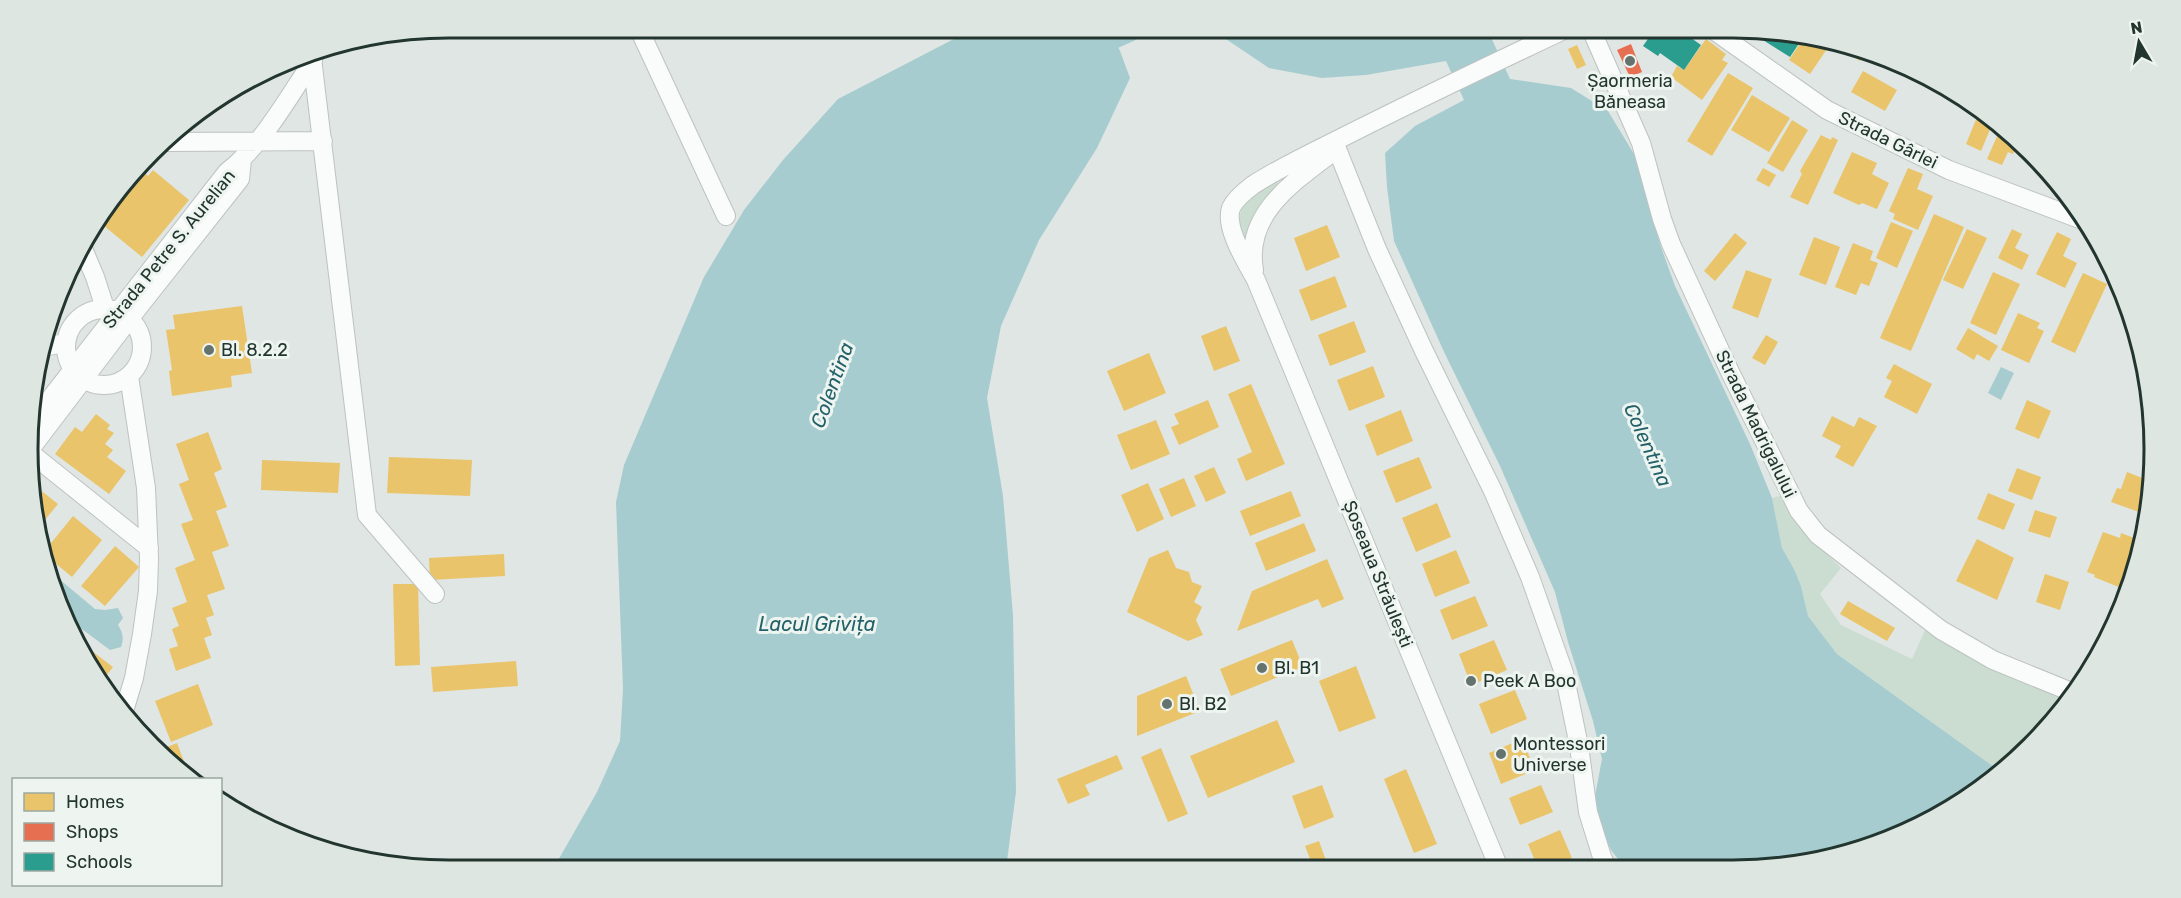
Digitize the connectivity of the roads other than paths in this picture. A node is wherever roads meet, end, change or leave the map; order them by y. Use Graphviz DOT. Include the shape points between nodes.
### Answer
graph roads {
  1 [pos="643,38"];
  2 [pos="1547,38"];
  3 [pos="1595,38"];
  4 [pos="1725,38"];
  5 [pos="313,61"];
  6 [pos="308,63"];
  7 [pos="1374,122"];
  8 [pos="323,141"];
  9 [pos="176,142"];
  10 [pos="257,142"];
  11 [pos="1337,149"];
  12 [pos="726,216"];
  13 [pos="2071,216"];
  14 [pos="86,256"];
  15 [pos="1256,280"];
  16 [pos="118,312"];
  17 [pos="66,343"];
  18 [pos="51,345"];
  19 [pos="79,375"];
  20 [pos="129,376"];
  21 [pos="39,415"];
  22 [pos="38,438"];
  23 [pos="38,459"];
  24 [pos="149,548"];
  25 [pos="435,594"];
  26 [pos="2066,690"];
  27 [pos="126,704"];
  28 [pos="1496,860"];
  29 [pos="1603,860"];
  1 -- 12 [label="street"];
  2 -- 7 [label="street"];
  3 -- 26 [label="street, Strada Madrigalului" via="1641,143 1671,244 1730,372 1808,525 1941,630 1994,660"];
  4 -- 13 [label="street, Strada Gârlei" via="1827,110 1949,170"];
  5 -- 8 [label="street"];
  6 -- 10 [label="street"];
  7 -- 11 [label="street"];
  7 -- 15 [label="street" via="1265,178 1239,197 1231,208 1231,227"];
  8 -- 10 [label="street, Strada Petre S. Aurelian"];
  8 -- 25 [label="street" via="367,515"];
  9 -- 10 [label="street, Strada Petre S. Aurelian"];
  10 -- 16 [label="street, Strada Petre S. Aurelian" via="242,160 240,179"];
  11 -- 15 [label="street" via="1278,195 1264,215 1253,246"];
  11 -- 29 [label="street" via="1377,249 1530,577 1564,673 1588,812"];
  14 -- 16 [label="street, Strada Petre S. Aurelian"];
  15 -- 28 [label="street, Șoseaua Străulești"];
  16 -- 17 [label="street" via="91,311 79,318"];
  16 -- 19 [label="street, Strada Petre S. Aurelian"];
  16 -- 20 [label="street" via="140,334 142,354"];
  17 -- 18 [label="street"];
  17 -- 19 [label="street" via="67,357"];
  19 -- 20 [label="street" via="99,385 115,384"];
  19 -- 21 [label="street, Strada Petre S. Aurelian"];
  19 -- 22 [label="street, Strada Petre S. Aurelian"];
  20 -- 24 [label="street" via="146,488"];
  23 -- 24 [label="street"];
  24 -- 27 [label="street" via="142,634"];
}
